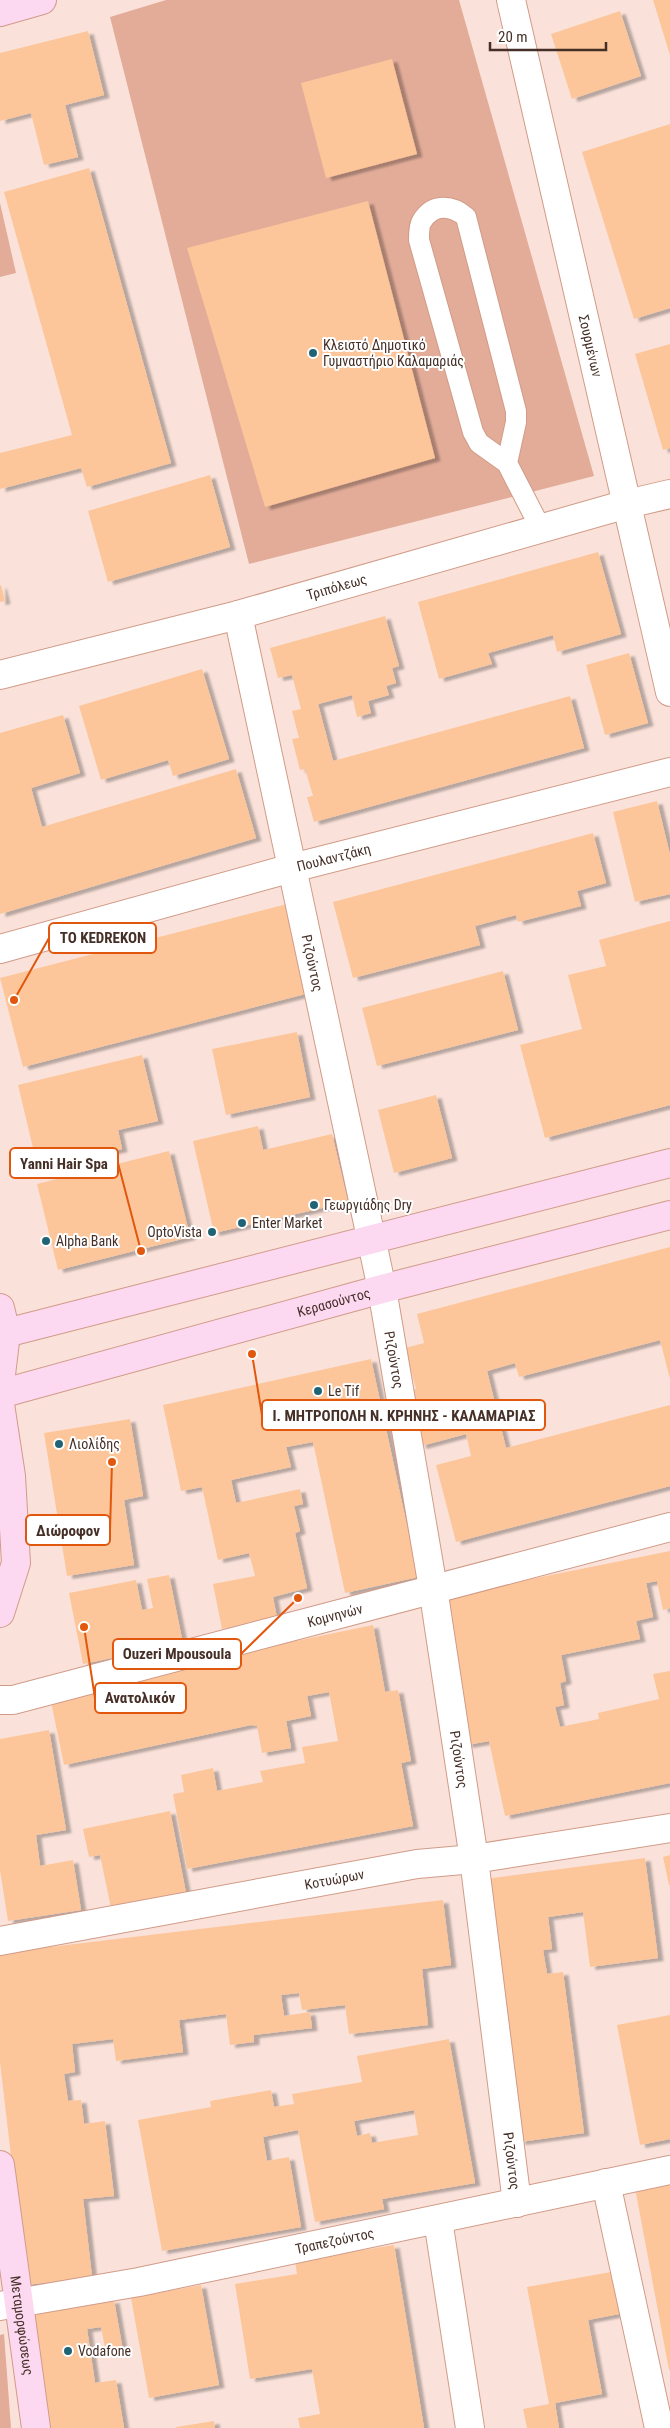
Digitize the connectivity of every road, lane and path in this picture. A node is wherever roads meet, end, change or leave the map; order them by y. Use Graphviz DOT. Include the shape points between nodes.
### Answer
graph roads {
  1 [pos="42,0"];
  2 [pos="510,0"];
  3 [pos="0,12"];
  4 [pos="507,463"];
  5 [pos="670,494"];
  6 [pos="627,504"];
  7 [pos="541,529"];
  8 [pos="238,615"];
  9 [pos="0,675"];
  10 [pos="670,692"];
  11 [pos="670,772"];
  12 [pos="292,868"];
  13 [pos="0,949"];
  14 [pos="670,1163"];
  15 [pos="670,1215"];
  16 [pos="371,1238"];
  17 [pos="382,1289"];
  18 [pos="3,1321"];
  19 [pos="0,1383"];
  20 [pos="0,1394"];
  21 [pos="0,1404"];
  22 [pos="670,1526"];
  23 [pos="434,1588"];
  24 [pos="0,1613"];
  25 [pos="0,1700"];
  26 [pos="670,1828"];
  27 [pos="474,1859"];
  28 [pos="0,1941"];
  29 [pos="0,2165"];
  30 [pos="670,2170"];
  31 [pos="606,2182"];
  32 [pos="517,2202"];
  33 [pos="438,2220"];
  34 [pos="9,2305"];
  35 [pos="36,2428"];
  36 [pos="470,2428"];
  37 [pos="659,2428"];
  1 -- 3 [label="main road"];
  2 -- 6 [label="street, Σουρμένων"];
  4 -- 4 [label="lane" via="516,411 466,217 455,208 444,207 428,213 420,222 419,240 473,432 479,443"];
  4 -- 7 [label="lane"];
  5 -- 6 [label="street, Τριπόλεως"];
  6 -- 7 [label="street, Τριπόλεως"];
  6 -- 10 [label="street, Σουρμένων"];
  7 -- 8 [label="street, Τριπόλεως"];
  8 -- 9 [label="street, Τριπόλεως"];
  8 -- 12 [label="street, Ριζούντος"];
  11 -- 12 [label="street, Πουλαντζάκη"];
  12 -- 13 [label="street, Πουλαντζάκη"];
  12 -- 16 [label="street, Ριζούντος"];
  14 -- 16 [label="main road"];
  15 -- 17 [label="main road, Κερασούντος"];
  16 -- 17 [label="street, Ριζούντος"];
  16 -- 18 [label="main road"];
  17 -- 20 [label="main road, Κερασούντος"];
  17 -- 23 [label="street, Ριζούντος"];
  18 -- 19 [label="main road"];
  21 -- 24 [label="main road" via="11,1476 16,1563"];
  22 -- 23 [label="street, Κομνηνών"];
  23 -- 25 [label="street, Κομνηνών" via="13,1700"];
  23 -- 27 [label="street, Ριζούντος"];
  26 -- 27 [label="street, Κοτυώρων"];
  27 -- 28 [label="street, Κοτυώρων" via="417,1864"];
  27 -- 32 [label="street, Ριζούντος"];
  29 -- 34 [label="main road, Μεταμορφώσεως"];
  30 -- 31 [label="street, Τραπεζούντος"];
  31 -- 32 [label="street, Τραπεζούντος"];
  31 -- 37 [label="street"];
  32 -- 33 [label="street, Τραπεζούντος"];
  33 -- 34 [label="street, Τραπεζούντος" via="139,2282"];
  33 -- 36 [label="street"];
  34 -- 35 [label="main road, Μεταμορφώσεως"];
}
